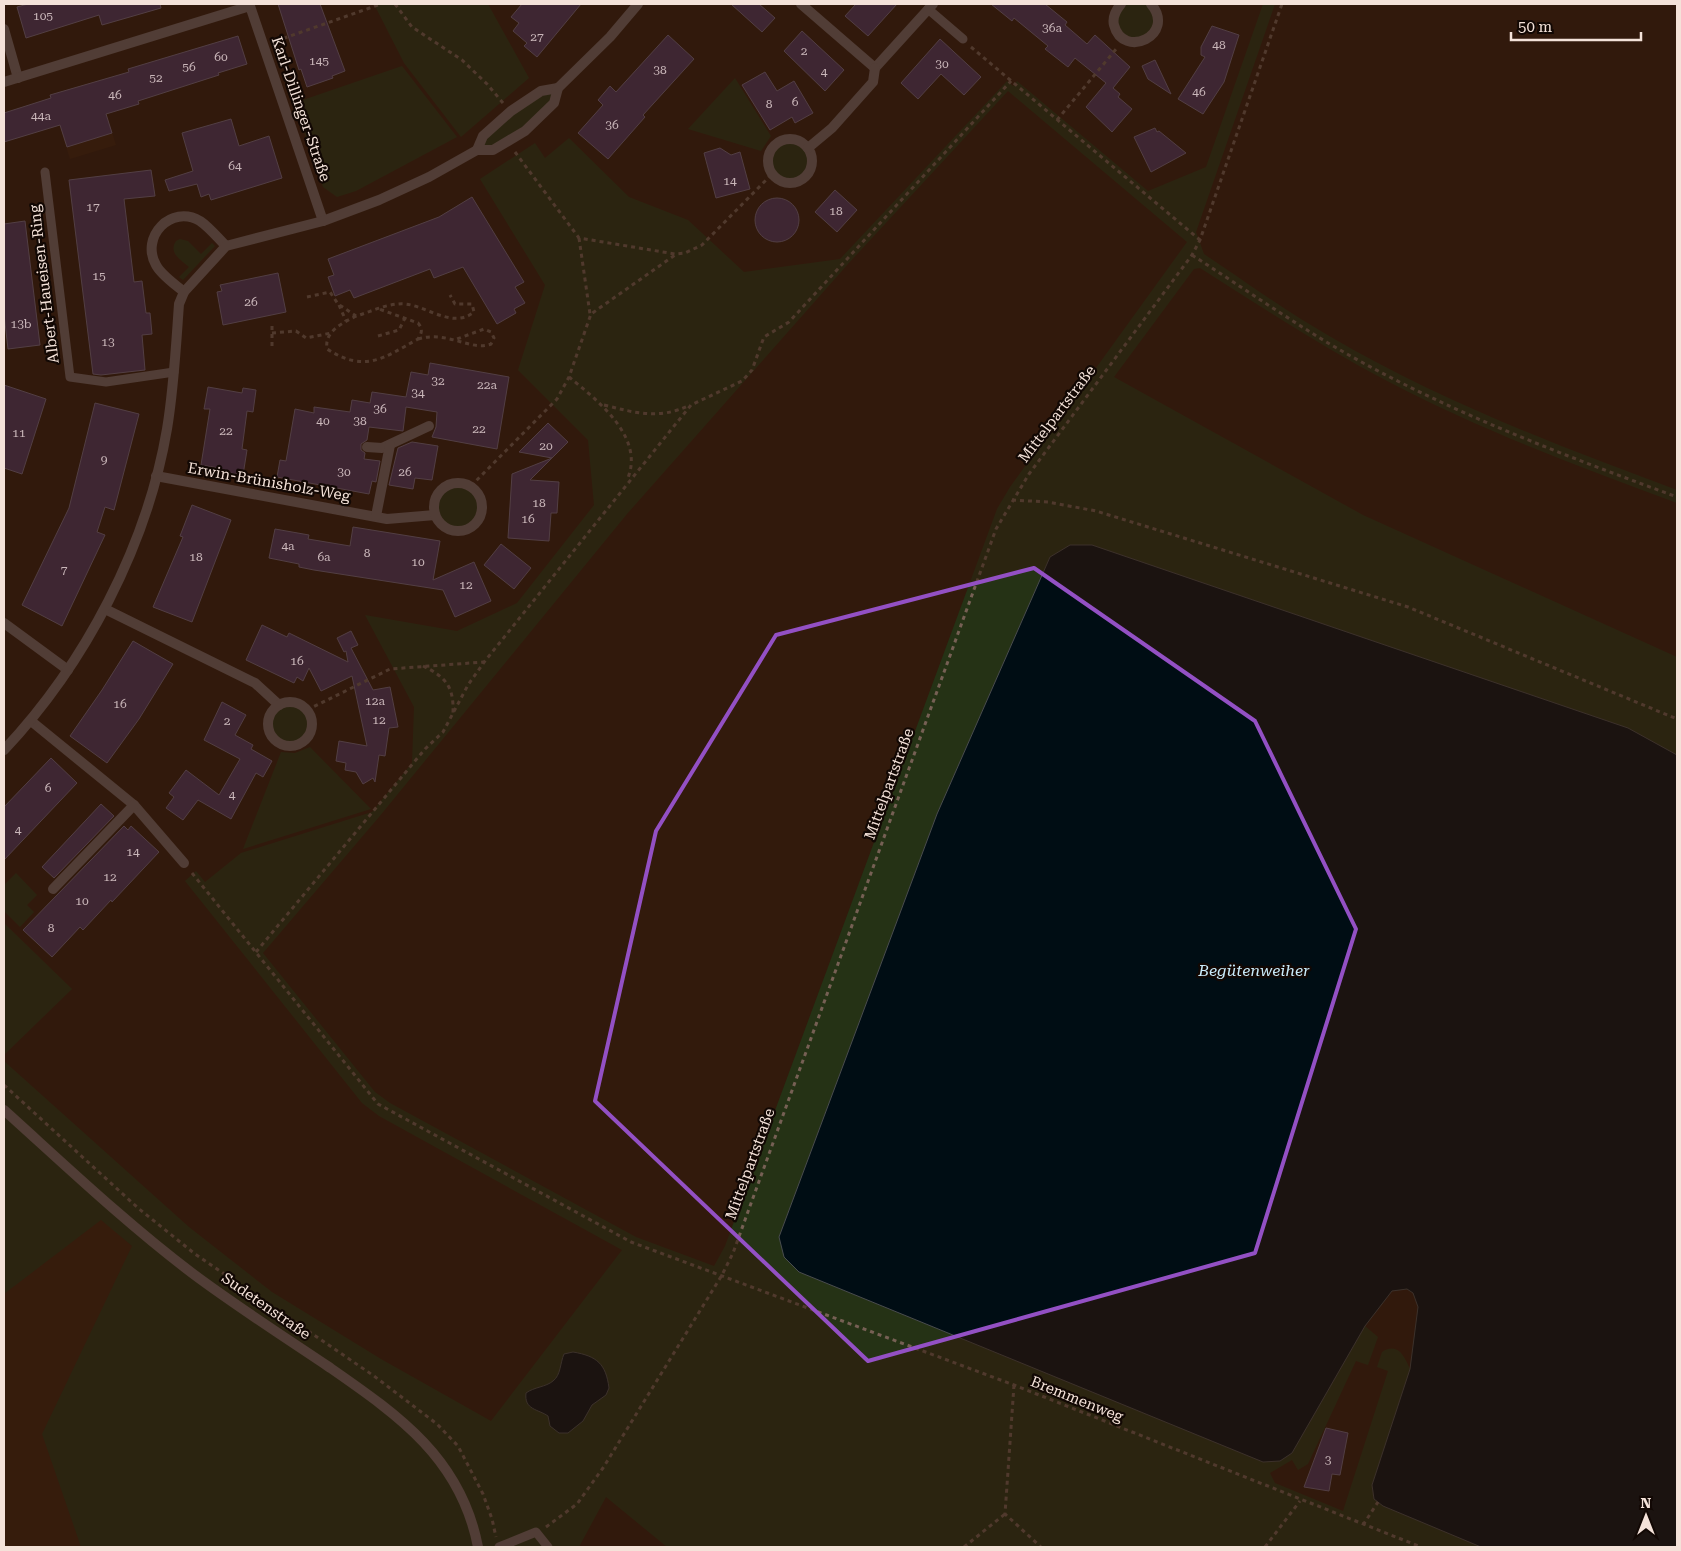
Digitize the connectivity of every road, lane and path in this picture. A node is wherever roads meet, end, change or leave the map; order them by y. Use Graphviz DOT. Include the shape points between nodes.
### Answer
graph roads {
  1 [pos="381,4"];
  2 [pos="395,4"];
  3 [pos="638,4"];
  4 [pos="801,4"];
  5 [pos="1150,4"];
  6 [pos="1282,4"];
  7 [pos="250,5"];
  8 [pos="1115,5"];
  9 [pos="931,7"];
  10 [pos="4,29"];
  11 [pos="963,39"];
  12 [pos="1124,39"];
  13 [pos="263,45"];
  14 [pos="875,68"];
  15 [pos="18,78"];
  16 [pos="1011,81"];
  17 [pos="4,82"];
  18 [pos="558,88"];
  19 [pos="504,104"];
  20 [pos="1057,120"];
  21 [pos="808,148"];
  22 [pos="477,150"];
  23 [pos="514,153"];
  24 [pos="45,172"];
  25 [pos="772,174"];
  26 [pos="323,221"];
  27 [pos="579,238"];
  28 [pos="1200,240"];
  29 [pos="226,246"];
  30 [pos="675,254"];
  31 [pos="1192,255"];
  32 [pos="184,292"];
  33 [pos="450,295"];
  34 [pos="307,297"];
  35 [pos="338,304"];
  36 [pos="378,309"];
  37 [pos="590,314"];
  38 [pos="356,316"];
  39 [pos="405,318"];
  40 [pos="346,321"];
  41 [pos="272,326"];
  42 [pos="272,333"];
  43 [pos="331,333"];
  44 [pos="378,336"];
  45 [pos="418,339"];
  46 [pos="457,339"];
  47 [pos="272,350"];
  48 [pos="174,372"];
  49 [pos="569,377"];
  50 [pos="604,405"];
  51 [pos="691,405"];
  52 [pos="430,426"];
  53 [pos="390,444"];
  54 [pos="367,446"];
  55 [pos="156,476"];
  56 [pos="625,485"];
  57 [pos="471,486"];
  58 [pos="1677,497"];
  59 [pos="1012,500"];
  60 [pos="376,516"];
  61 [pos="435,516"];
  62 [pos="105,609"];
  63 [pos="4,623"];
  64 [pos="485,662"];
  65 [pos="422,666"];
  66 [pos="68,670"];
  67 [pos="278,705"];
  68 [pos="307,710"];
  69 [pos="453,714"];
  70 [pos="1677,719"];
  71 [pos="31,721"];
  72 [pos="4,750"];
  73 [pos="134,805"];
  74 [pos="184,863"];
  75 [pos="53,889"];
  76 [pos="256,952"];
  77 [pos="4,1085"];
  78 [pos="4,1110"];
  79 [pos="722,1275"];
  80 [pos="1014,1385"];
  81 [pos="1300,1501"];
  82 [pos="1378,1502"];
  83 [pos="1005,1514"];
  84 [pos="1362,1525"];
  85 [pos="536,1532"];
  86 [pos="496,1538"];
  87 [pos="478,1547"];
  88 [pos="499,1547"];
  89 [pos="548,1547"];
  90 [pos="964,1547"];
  91 [pos="1041,1547"];
  92 [pos="1264,1547"];
  93 [pos="1421,1547"];
  1 -- 13 [label="path"];
  2 -- 19 [label="path" via="412,27 462,60"];
  3 -- 18 [label="street"];
  4 -- 14 [label="street"];
  5 -- 12 [label="street" via="1158,16 1156,31 1145,41"];
  6 -- 28 [label="path, Mittelpartstraße"];
  7 -- 13 [label="street, Karl-Dillinger-Straße"];
  7 -- 15 [label="street, Karl-Dillinger-Straße"];
  8 -- 12 [label="street" via="1115,28"];
  9 -- 11 [label="lane"];
  9 -- 14 [label="street"];
  10 -- 15 [label="street"];
  11 -- 16 [label="path"];
  12 -- 20 [label="path"];
  13 -- 26 [label="street, Karl-Dillinger-Straße"];
  14 -- 21 [label="street" via="873,82 832,128"];
  15 -- 17 [label="street, Karl-Dillinger-Straße"];
  16 -- 20 [label="path"];
  16 -- 51 [label="path" via="789,322 764,337 752,370 742,381"];
  18 -- 22 [label="street" via="540,90 511,111 483,136"];
  18 -- 22 [label="street" via="554,103 526,131 493,150"];
  20 -- 28 [label="path"];
  21 -- 25 [label="street" via="810,170 800,180 785,182"];
  21 -- 25 [label="street" via="790,139 777,144 769,155"];
  22 -- 26 [label="street" via="430,177"];
  23 -- 27 [label="path"];
  24 -- 48 [label="lane, Albert-Haueisen-Ring" via="70,377 106,382"];
  25 -- 30 [label="path" via="702,245 686,253"];
  26 -- 29 [label="street"];
  27 -- 30 [label="path"];
  27 -- 37 [label="path"];
  28 -- 31 [label="path, Mittelpartstraße"];
  29 -- 32 [label="street"];
  29 -- 32 [label="street" via="200,221 184,216 167,219 157,229 151,240 156,267"];
  30 -- 37 [label="path"];
  31 -- 58 [label="path" via="1329,343 1398,380 1557,452"];
  31 -- 59 [label="path, Mittelpartstraße"];
  32 -- 48 [label="street" via="179,304"];
  33 -- 36 [label="path" via="455,304 472,304 474,312 465,318 445,317 399,303"];
  34 -- 35 [label="path" via="330,292"];
  35 -- 38 [label="path"];
  35 -- 40 [label="path"];
  36 -- 38 [label="path"];
  36 -- 39 [label="path"];
  37 -- 49 [label="path"];
  38 -- 40 [label="path"];
  39 -- 44 [label="path" via="399,330"];
  39 -- 45 [label="path" via="422,328"];
  40 -- 43 [label="path"];
  41 -- 42 [label="path"];
  42 -- 43 [label="path" via="296,331 306,338"];
  42 -- 47 [label="path"];
  43 -- 45 [label="path" via="327,349 353,362 375,360"];
  45 -- 46 [label="path" via="430,335"];
  46 -- 46 [label="path" via="484,347 494,338 484,329"];
  48 -- 55 [label="street" via="167,430"];
  49 -- 50 [label="path"];
  49 -- 57 [label="path" via="557,399"];
  50 -- 51 [label="path" via="643,415"];
  50 -- 56 [label="path" via="631,446 631,471"];
  51 -- 56 [label="path"];
  52 -- 53 [label="street"];
  53 -- 54 [label="street" via="382,448"];
  53 -- 60 [label="street"];
  55 -- 60 [label="street, Erwin-Brünisholz-Weg"];
  55 -- 62 [label="street" via="135,540"];
  56 -- 64 [label="path"];
  57 -- 61 [label="street" via="460,482 445,486 435,499"];
  57 -- 61 [label="street" via="483,503 480,519 475,525 453,531 445,528"];
  59 -- 70 [label="path" via="1048,502 1096,511 1408,607"];
  59 -- 79 [label="path, Mittelpartstraße" via="996,529 733,1253"];
  60 -- 61 [label="street, Erwin-Brünisholz-Weg" via="387,519"];
  62 -- 66 [label="street"];
  62 -- 67 [label="street" via="255,683"];
  63 -- 66 [label="street"];
  64 -- 65 [label="path"];
  64 -- 69 [label="path"];
  65 -- 68 [label="path" via="390,669"];
  65 -- 69 [label="path" via="436,672 447,683 453,695"];
  66 -- 71 [label="street"];
  67 -- 68 [label="street" via="293,702"];
  67 -- 68 [label="street" via="269,715 268,729 282,744 297,744 308,736 312,722"];
  69 -- 76 [label="path" via="443,732"];
  71 -- 72 [label="street"];
  71 -- 73 [label="street"];
  73 -- 74 [label="street"];
  73 -- 75 [label="street"];
  74 -- 76 [label="path, Bremmenweg"];
  76 -- 79 [label="path, Bremmenweg" via="378,1104 632,1242"];
  77 -- 86 [label="path" via="138,1208 195,1254 374,1376 437,1424 458,1446 483,1494"];
  78 -- 87 [label="street, Sudetenstraße" via="132,1225 192,1274 386,1407 417,1434 455,1482 471,1518"];
  79 -- 80 [label="path, Bremmenweg"];
  79 -- 85 [label="path, Mittelpartstraße" via="603,1468 577,1504"];
  80 -- 81 [label="path, Bremmenweg"];
  80 -- 83 [label="path"];
  81 -- 84 [label="path, Bremmenweg"];
  81 -- 92 [label="path"];
  82 -- 84 [label="path"];
  83 -- 90 [label="path"];
  83 -- 91 [label="path"];
  84 -- 93 [label="path, Bremmenweg"];
  85 -- 88 [label="lane"];
  85 -- 89 [label="lane"];
}
